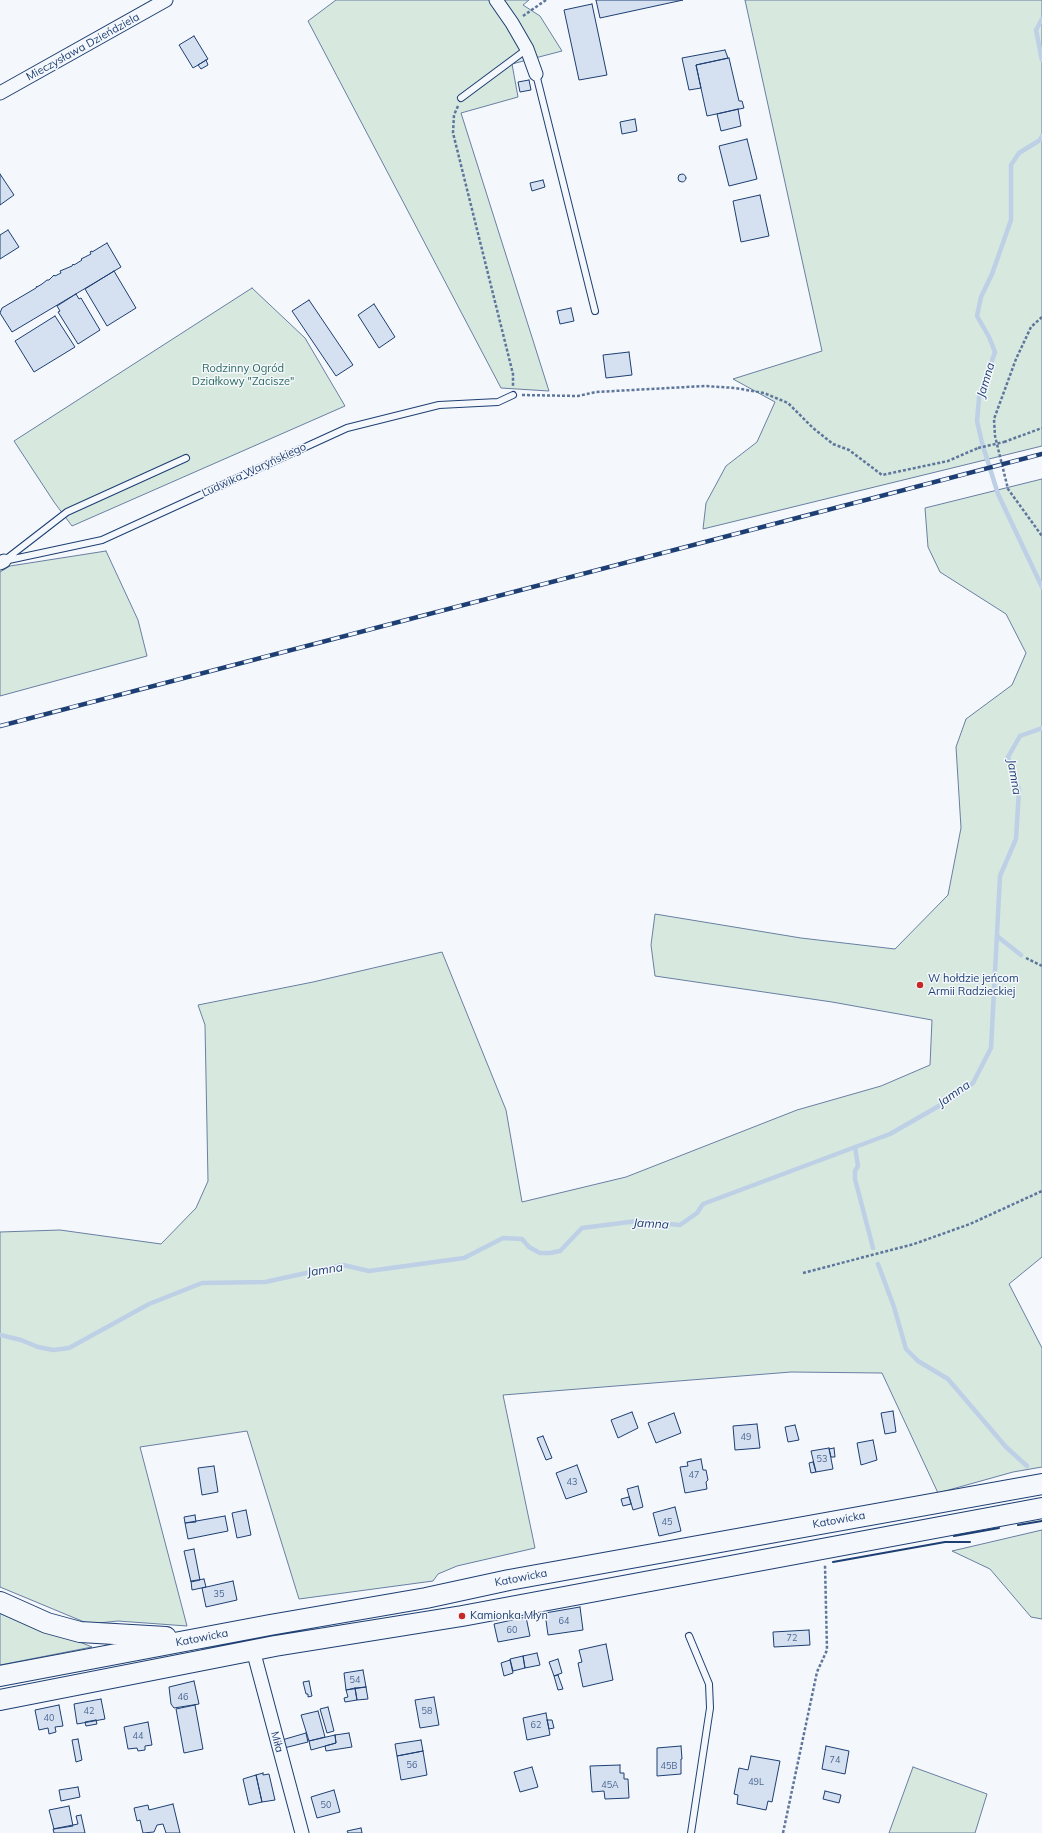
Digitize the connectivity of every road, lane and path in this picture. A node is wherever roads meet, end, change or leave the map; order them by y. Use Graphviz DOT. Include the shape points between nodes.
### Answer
graph roads {
  1 [pos="166,0"];
  2 [pos="496,0"];
  3 [pos="546,0"];
  4 [pos="512,23"];
  5 [pos="527,49"];
  6 [pos="536,74"];
  7 [pos="0,93"];
  8 [pos="461,98"];
  9 [pos="595,311"];
  10 [pos="1042,317"];
  11 [pos="513,395"];
  12 [pos="1042,428"];
  13 [pos="186,458"];
  14 [pos="1042,536"];
  15 [pos="2,562"];
  16 [pos="1026,958"];
  17 [pos="1042,966"];
  18 [pos="1042,1191"];
  19 [pos="803,1273"];
  20 [pos="1042,1484"];
  21 [pos="1042,1508"];
  22 [pos="822,1549"];
  23 [pos="0,1602"];
  24 [pos="689,1636"];
  25 [pos="195,1639"];
  26 [pos="252,1650"];
  27 [pos="0,1676"];
  28 [pos="0,1700"];
  29 [pos="302,1833"];
  30 [pos="691,1833"];
  31 [pos="783,1833"];
  1 -- 7 [label="street, Mieczysława Dzieńdziela"];
  2 -- 4 [label="street"];
  3 -- 4 [label="path"];
  4 -- 5 [label="street"];
  5 -- 6 [label="street"];
  5 -- 8 [label="lane"];
  6 -- 9 [label="lane"];
  8 -- 11 [label="path" via="454,115 453,133 513,374"];
  10 -- 14 [label="path" via="1031,327 994,419 995,436 1008,490"];
  11 -- 12 [label="path, bridge" via="578,396 596,392 705,386 764,393 788,403 833,444 849,450 882,475 948,461 978,448 1004,442"];
  11 -- 15 [label="lane, Ludwika Waryńskiego" via="498,402 439,405 347,428 102,540"];
  13 -- 15 [label="lane" via="67,512"];
  16 -- 17 [label="path"];
  18 -- 19 [label="path" via="970,1224 914,1244"];
  20 -- 25 [label="main road, Katowicka"];
  21 -- 22 [label="main road, Katowicka"];
  22 -- 26 [label="main road, Katowicka" via="462,1616"];
  22 -- 31 [label="path" via="825,1558 827,1650 817,1672"];
  23 -- 25 [label="main road" via="47,1623 80,1632"];
  24 -- 30 [label="lane" via="709,1684 710,1708"];
  25 -- 27 [label="main road, Katowicka"];
  26 -- 28 [label="main road, Katowicka"];
  26 -- 29 [label="street, Miła"];
}
